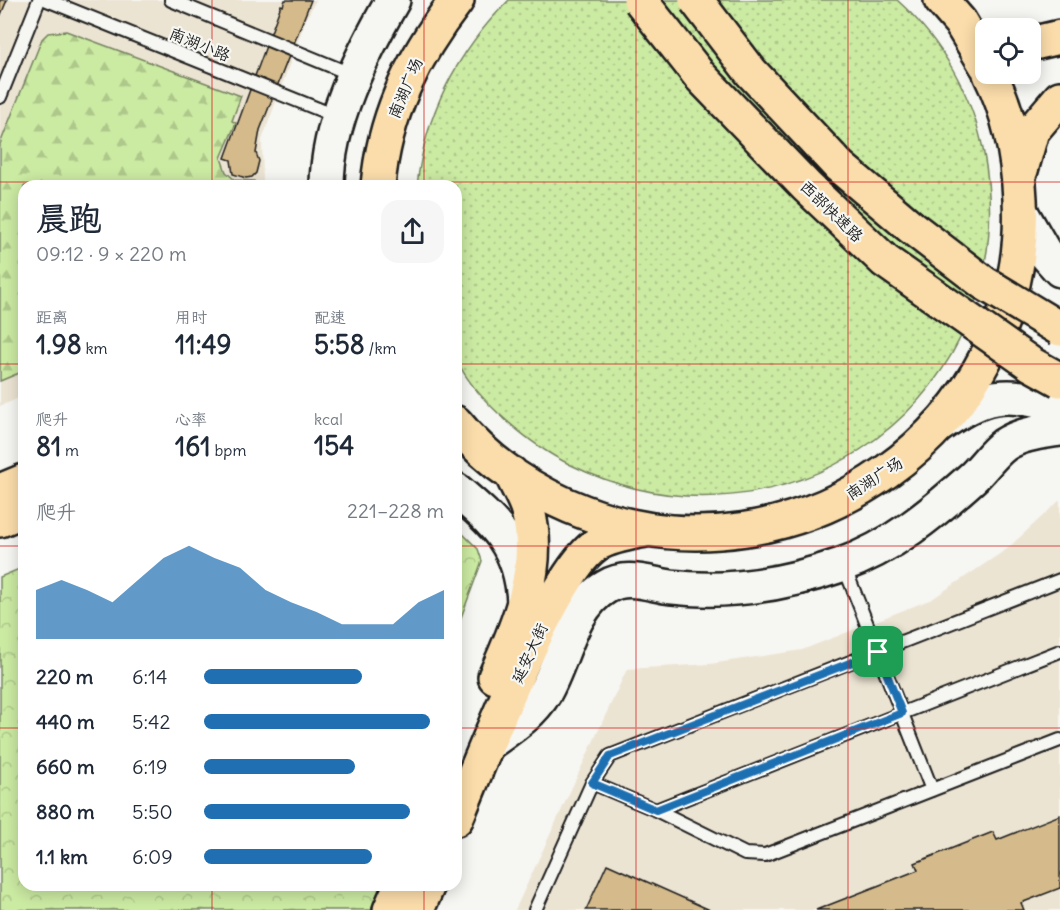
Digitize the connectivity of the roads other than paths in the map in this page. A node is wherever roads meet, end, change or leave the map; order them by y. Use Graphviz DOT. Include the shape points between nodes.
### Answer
graph roads {
  1 [pos="39,0"];
  2 [pos="47,0"];
  3 [pos="171,0"];
  4 [pos="393,0"];
  5 [pos="457,0"];
  6 [pos="640,0"];
  7 [pos="696,0"];
  8 [pos="962,20"];
  9 [pos="1060,37"];
  10 [pos="1041,41"];
  11 [pos="975,44"];
  12 [pos="355,76"];
  13 [pos="994,84"];
  14 [pos="0,97"];
  15 [pos="1060,98"];
  16 [pos="340,118"];
  17 [pos="1019,178"];
  18 [pos="328,180"];
  19 [pos="379,180"];
  20 [pos="1021,212"];
  21 [pos="1060,270"];
  22 [pos="1060,328"];
  23 [pos="1060,380"];
  24 [pos="1060,407"];
  25 [pos="938,427"];
  26 [pos="462,428"];
  27 [pos="1060,429"];
  28 [pos="511,473"];
  29 [pos="18,484"];
  30 [pos="0,491"];
  31 [pos="462,495"];
  32 [pos="18,512"];
  33 [pos="0,520"];
  34 [pos="647,529"];
  35 [pos="843,565"];
  36 [pos="1060,580"];
  37 [pos="524,603"];
  38 [pos="1060,651"];
  39 [pos="878,652"];
  40 [pos="902,713"];
  41 [pos="1060,740"];
  42 [pos="489,743"];
  43 [pos="462,749"];
  44 [pos="592,783"];
  45 [pos="932,790"];
  46 [pos="462,805"];
  47 [pos="656,810"];
  48 [pos="399,891"];
  49 [pos="425,891"];
  50 [pos="390,910"];
  51 [pos="417,910"];
  52 [pos="535,910"];
  1 -- 14 [label="lane"];
  2 -- 16 [label="lane, 南湖小路"];
  3 -- 12 [label="lane"];
  4 -- 12 [label="main road"];
  5 -- 19 [label="main road, 南湖广场" via="418,55 403,86 385,139"];
  6 -- 23 [label="main road, 西部快速路, bridge" via="700,76 807,188 885,261 1030,364"];
  7 -- 22 [label="main road, bridge" via="751,72 839,166 984,283"];
  8 -- 11 [label="main road"];
  9 -- 10 [label="main road"];
  12 -- 16 [label="main road"];
  13 -- 17 [label="main road, 南湖广场" via="1005,112"];
  15 -- 17 [label="main road" via="1032,131"];
  16 -- 18 [label="main road"];
  17 -- 20 [label="main road, 南湖广场"];
  20 -- 21 [label="main road" via="1044,252"];
  20 -- 25 [label="main road, 南湖广场" via="1019,246 1005,311 978,373"];
  24 -- 25 [label="main road" via="1030,398 988,398 964,407"];
  25 -- 34 [label="main road, 南湖广场" via="887,472 829,506 797,518 732,531"];
  26 -- 28 [label="main road, 南湖广场"];
  27 -- 35 [label="main road" via="1026,434 1004,445 937,510 897,538"];
  28 -- 34 [label="main road, 南湖广场" via="569,506"];
  28 -- 37 [label="main road, 延安大街" via="528,510 533,554"];
  29 -- 30 [label="main road"];
  31 -- 37 [label="main road" via="501,531 518,567"];
  32 -- 33 [label="main road"];
  34 -- 42 [label="main road, 延安大街" via="597,545 574,569 550,608"];
  35 -- 39 [label="lane"];
  35 -- 42 [label="main road" via="737,590 697,590 625,579 606,586 593,596 577,621 545,692 524,718"];
  36 -- 39 [label="lane"];
  37 -- 43 [label="main road, 延安大街"];
  38 -- 40 [label="lane"];
  39 -- 40 [label="lane"];
  39 -- 44 [label="lane" via="610,756"];
  40 -- 45 [label="lane"];
  40 -- 47 [label="lane"];
  41 -- 45 [label="lane"];
  42 -- 46 [label="main road, 延安大街"];
  44 -- 47 [label="lane"];
  44 -- 52 [label="lane"];
  45 -- 47 [label="lane" via="765,855 745,854"];
  48 -- 50 [label="main road"];
  49 -- 51 [label="main road"];
}
